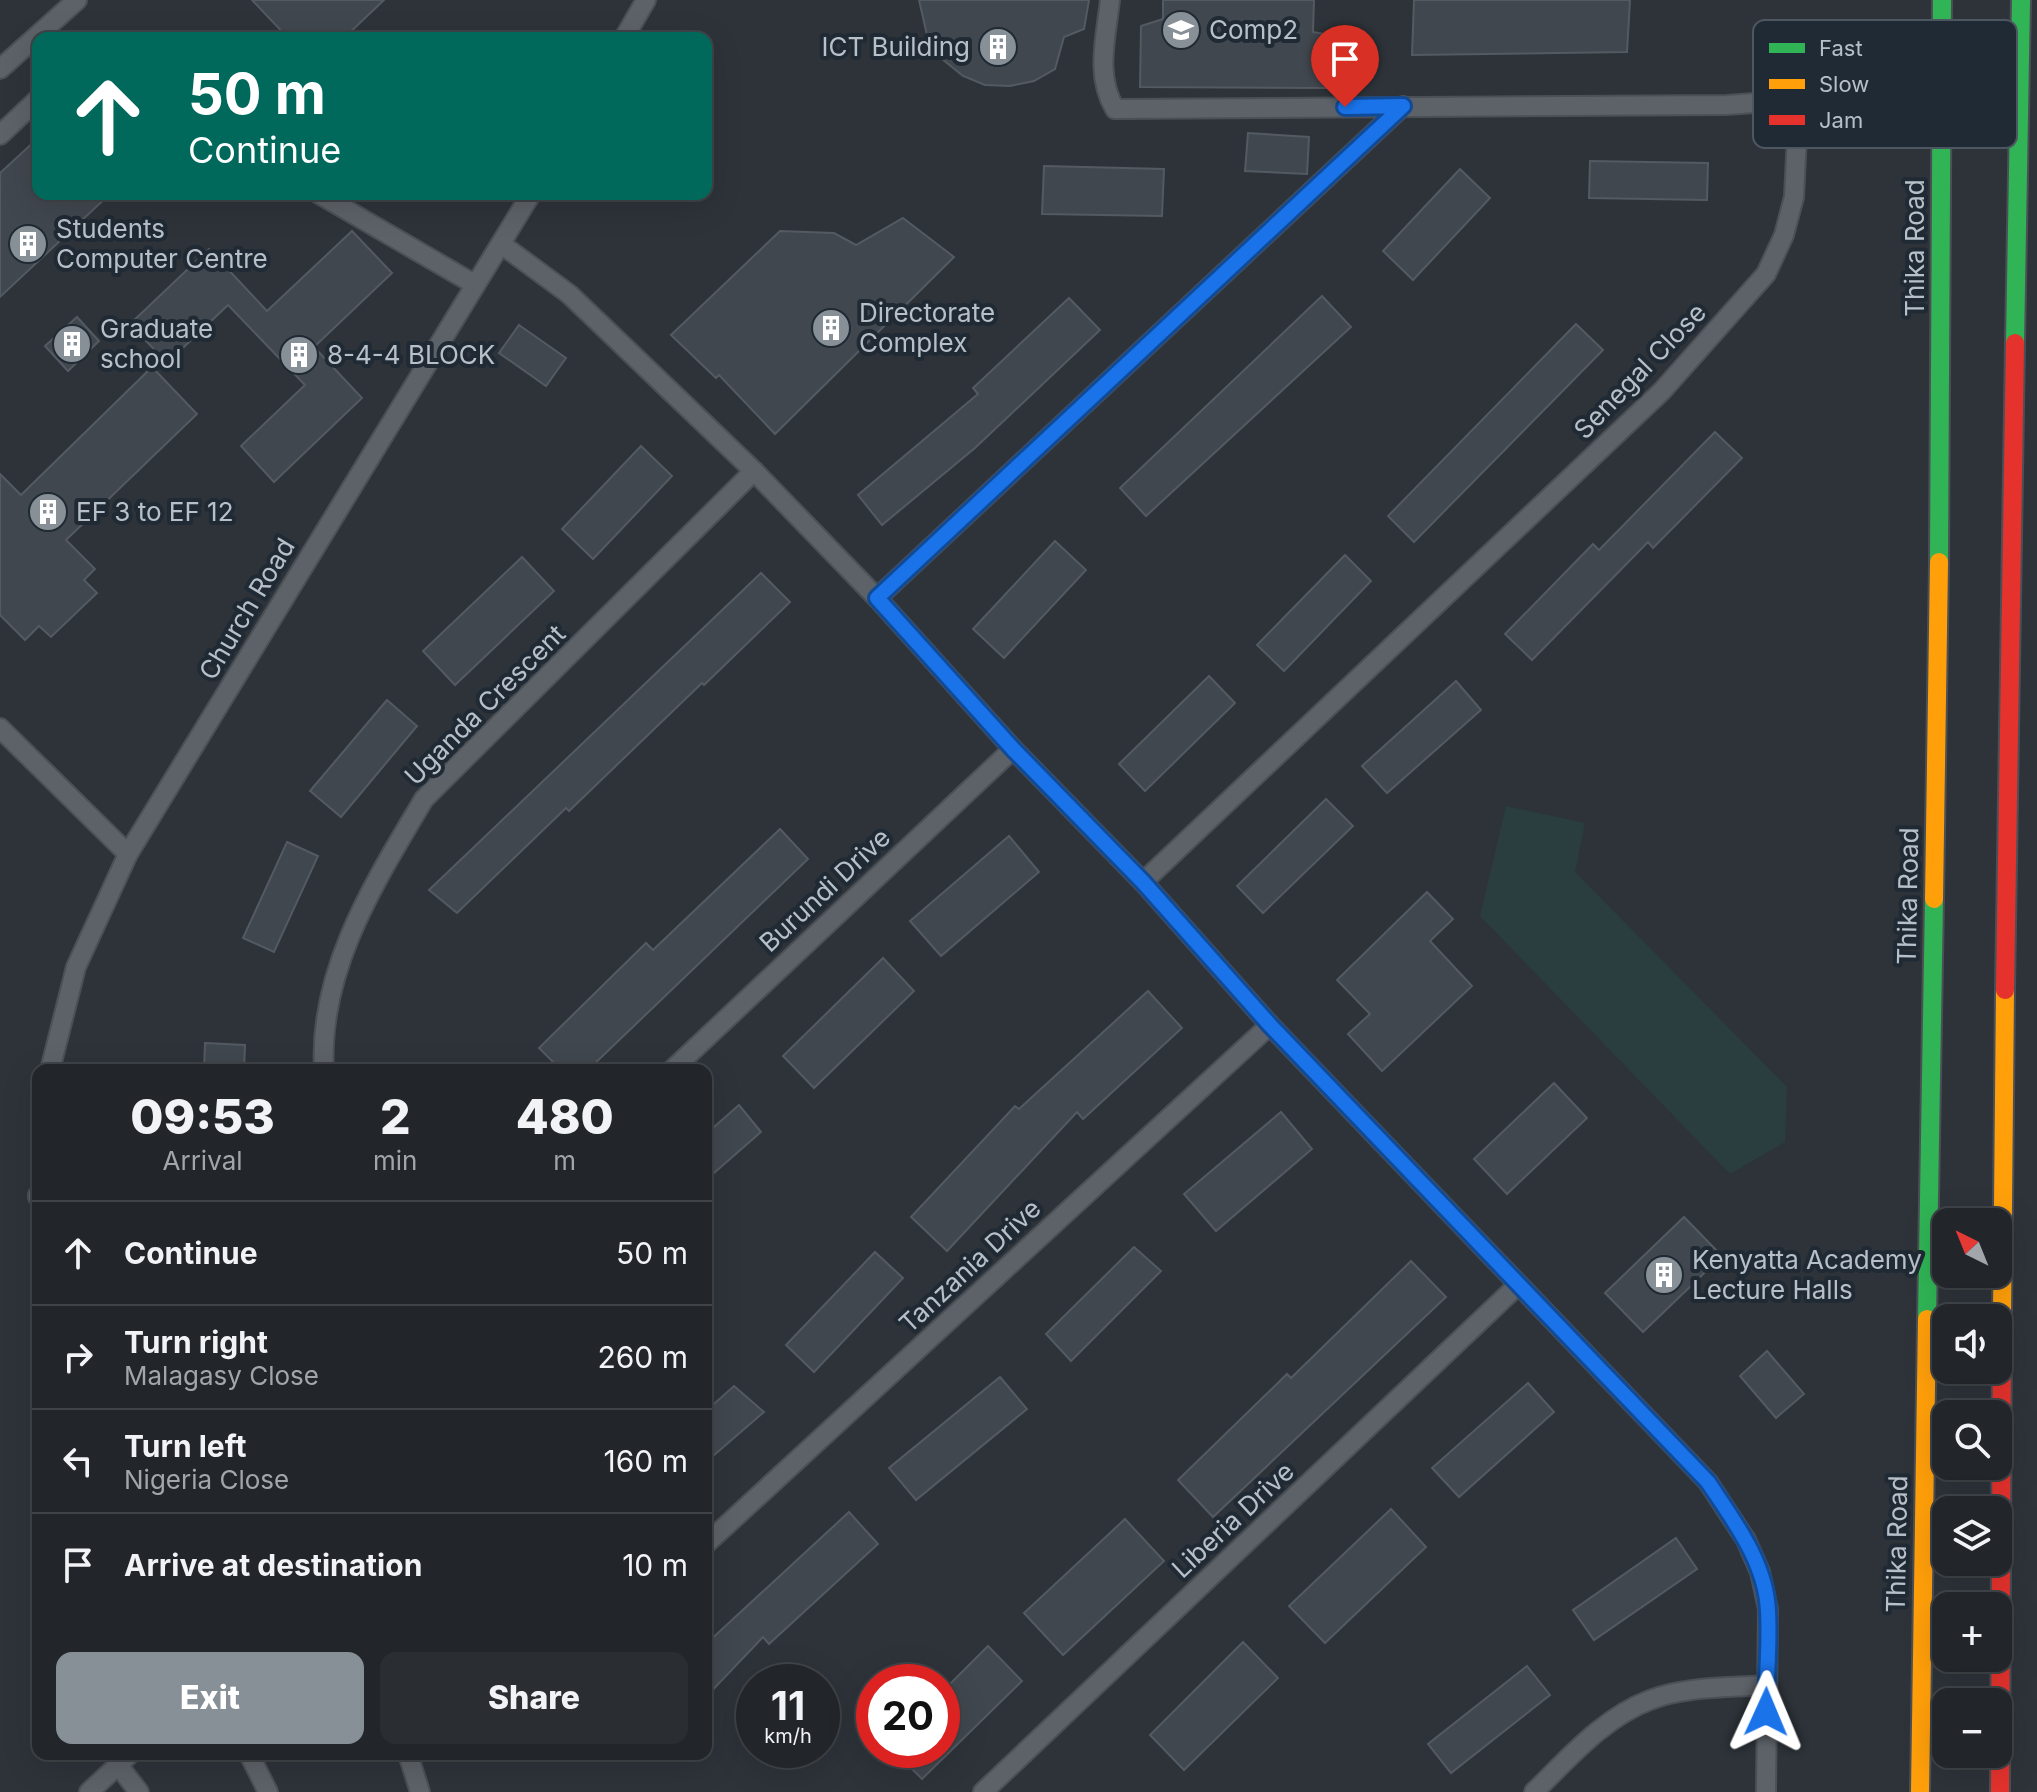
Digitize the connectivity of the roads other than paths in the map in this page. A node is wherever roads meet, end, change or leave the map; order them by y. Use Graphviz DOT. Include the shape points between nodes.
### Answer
graph roads {
  1 [pos="77,0"];
  2 [pos="646,0"];
  3 [pos="1110,0"];
  4 [pos="1942,0"];
  5 [pos="2021,0"];
  6 [pos="1942,20"];
  7 [pos="41,32"];
  8 [pos="627,32"];
  9 [pos="32,40"];
  10 [pos="0,69"];
  11 [pos="1753,103"];
  12 [pos="32,105"];
  13 [pos="1403,106"];
  14 [pos="0,134"];
  15 [pos="1796,148"];
  16 [pos="1941,148"];
  17 [pos="329,200"];
  18 [pos="527,200"];
  19 [pos="501,244"];
  20 [pos="474,284"];
  21 [pos="754,471"];
  22 [pos="877,598"];
  23 [pos="0,728"];
  24 [pos="1013,749"];
  25 [pos="128,854"];
  26 [pos="1143,882"];
  27 [pos="1270,1025"];
  28 [pos="52,1064"];
  29 [pos="323,1064"];
  30 [pos="678,1064"];
  31 [pos="1518,1285"];
  32 [pos="712,1538"];
  33 [pos="1766,1685"];
  34 [pos="123,1760"];
  35 [pos="124,1760"];
  36 [pos="252,1760"];
  37 [pos="410,1760"];
  38 [pos="89,1792"];
  39 [pos="139,1792"];
  40 [pos="268,1792"];
  41 [pos="420,1792"];
  42 [pos="983,1792"];
  43 [pos="1534,1792"];
  44 [pos="1766,1792"];
  45 [pos="1920,1792"];
  46 [pos="2000,1792"];
  1 -- 7 [label="lane"];
  2 -- 8 [label="lane"];
  3 -- 13 [label="lane, Senegal Close" via="1103,69 1105,92 1115,109"];
  4 -- 6 [label="main road, Thika Road"];
  5 -- 46 [label="main road" via="2002,1198"];
  9 -- 10 [label="lane"];
  11 -- 13 [label="lane, Senegal Close"];
  12 -- 14 [label="lane"];
  13 -- 22 [label="lane"];
  15 -- 26 [label="lane, Senegal Close" via="1794,197 1766,274 1662,391"];
  16 -- 45 [label="main road, Thika Road"];
  17 -- 20 [label="lane"];
  18 -- 19 [label="lane, Church Road"];
  19 -- 20 [label="lane, Church Road"];
  19 -- 21 [label="lane" via="569,294"];
  20 -- 25 [label="lane, Church Road"];
  21 -- 22 [label="lane"];
  21 -- 29 [label="lane, Uganda Crescent" via="424,799 384,865 337,964"];
  22 -- 24 [label="lane"];
  23 -- 25 [label="lane"];
  24 -- 26 [label="lane"];
  24 -- 30 [label="lane, Burundi Drive"];
  25 -- 28 [label="lane, Church Road" via="76,967"];
  26 -- 27 [label="lane"];
  27 -- 31 [label="lane"];
  27 -- 32 [label="lane, Tanzania Drive"];
  31 -- 33 [label="lane" via="1708,1482 1746,1540 1768,1609"];
  31 -- 42 [label="lane, Liberia Drive"];
  33 -- 43 [label="lane" via="1687,1691 1650,1700 1611,1721"];
  33 -- 44 [label="lane"];
  34 -- 38 [label="lane"];
  35 -- 39 [label="lane"];
  36 -- 40 [label="lane"];
  37 -- 41 [label="lane"];
}
